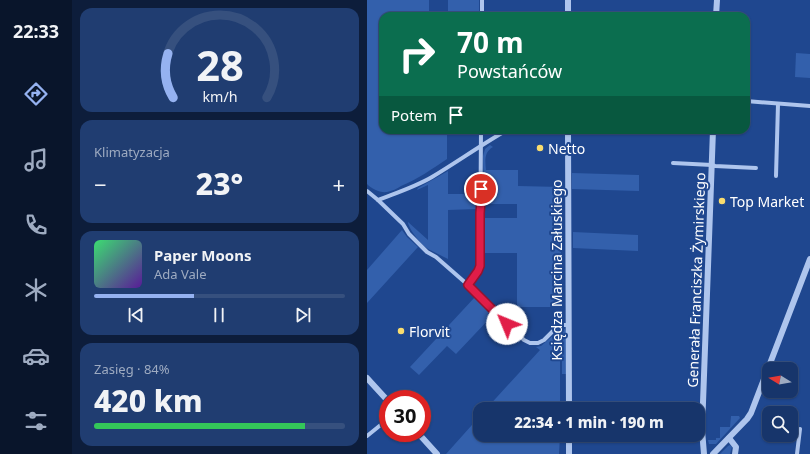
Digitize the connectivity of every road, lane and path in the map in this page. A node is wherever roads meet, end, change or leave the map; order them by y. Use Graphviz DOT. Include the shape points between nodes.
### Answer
graph roads {
  1 [pos="482,0"];
  2 [pos="568,0"];
  3 [pos="717,0"];
  4 [pos="482,12"];
  5 [pos="568,12"];
  6 [pos="716,12"];
  7 [pos="750,101"];
  8 [pos="778,104"];
  9 [pos="810,106"];
  10 [pos="481,134"];
  11 [pos="500,134"];
  12 [pos="568,134"];
  13 [pos="713,134"];
  14 [pos="481,145"];
  15 [pos="673,163"];
  16 [pos="712,165"];
  17 [pos="756,168"];
  18 [pos="777,176"];
  19 [pos="367,191"];
  20 [pos="379,200"];
  21 [pos="810,259"];
  22 [pos="468,285"];
  23 [pos="568,325"];
  24 [pos="367,378"];
  25 [pos="379,392"];
  26 [pos="569,402"];
  27 [pos="379,426"];
  28 [pos="800,429"];
  29 [pos="367,436"];
  30 [pos="729,438"];
  31 [pos="426,442"];
  32 [pos="569,442"];
  33 [pos="437,454"];
  34 [pos="569,454"];
  35 [pos="704,454"];
  36 [pos="713,454"];
  37 [pos="735,454"];
  38 [pos="797,454"];
  1 -- 4 [label="street"];
  2 -- 5 [label="street"];
  3 -- 6 [label="street"];
  7 -- 8 [label="street"];
  8 -- 9 [label="street"];
  8 -- 18 [label="street"];
  10 -- 14 [label="street"];
  11 -- 14 [label="street"];
  12 -- 23 [label="street, Księdza Marcina Załuskiego"];
  13 -- 16 [label="street, Generała Franciszka Żymirskiego"];
  14 -- 20 [label="street" via="419,184"];
  14 -- 22 [label="street" via="480,266"];
  15 -- 16 [label="street"];
  16 -- 17 [label="street"];
  16 -- 35 [label="street, Generała Franciszka Żymirskiego"];
  19 -- 20 [label="street"];
  20 -- 22 [label="street" via="427,252"];
  21 -- 30 [label="street" via="754,407 747,419"];
  22 -- 23 [label="street" via="527,342 538,343 561,325"];
  23 -- 26 [label="street, Księdza Marcina Załuskiego"];
  24 -- 25 [label="street"];
  27 -- 29 [label="street"];
  28 -- 38 [label="street"];
  30 -- 36 [label="street"];
  30 -- 37 [label="street" via="736,447"];
  31 -- 33 [label="street"];
  32 -- 34 [label="street"];
}
